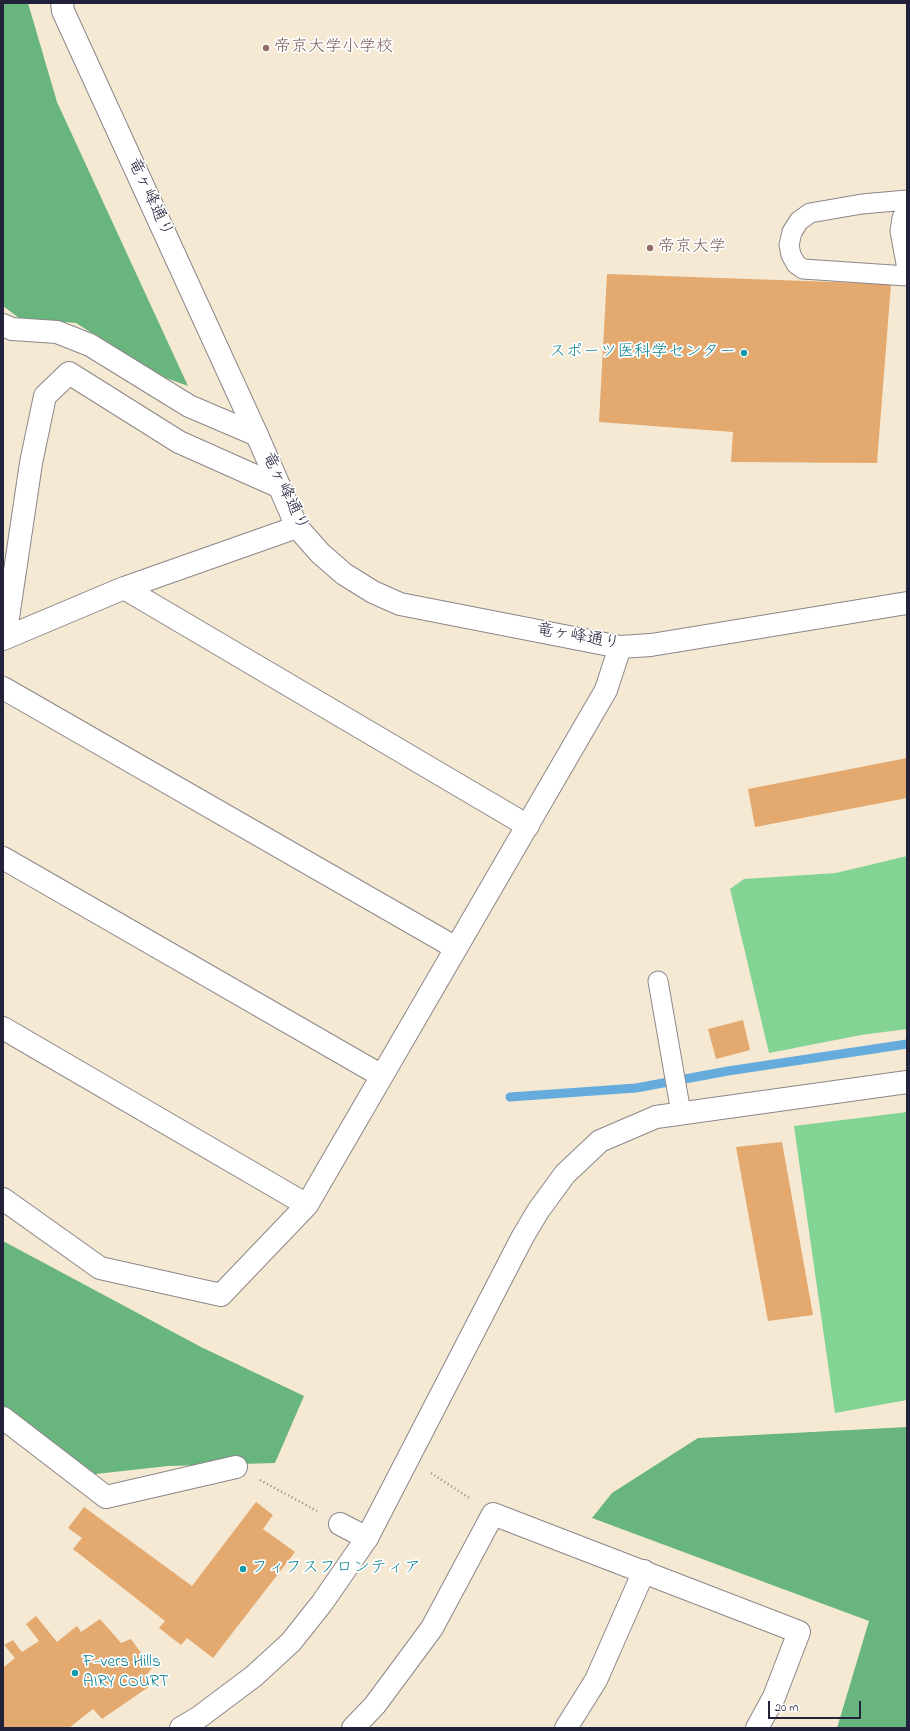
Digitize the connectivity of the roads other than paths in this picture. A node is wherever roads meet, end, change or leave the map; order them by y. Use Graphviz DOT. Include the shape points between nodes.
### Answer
graph roads {
  1 [pos="62,3"];
  2 [pos="907,200"];
  3 [pos="907,209"];
  4 [pos="907,269"];
  5 [pos="907,276"];
  6 [pos="3,325"];
  7 [pos="257,435"];
  8 [pos="280,487"];
  9 [pos="297,527"];
  10 [pos="124,588"];
  11 [pos="907,603"];
  12 [pos="4,638"];
  13 [pos="620,647"];
  14 [pos="3,688"];
  15 [pos="528,826"];
  16 [pos="3,858"];
  17 [pos="456,948"];
  18 [pos="658,981"];
  19 [pos="3,1028"];
  20 [pos="382,1076"];
  21 [pos="907,1082"];
  22 [pos="681,1113"];
  23 [pos="3,1199"];
  24 [pos="307,1205"];
  25 [pos="3,1418"];
  26 [pos="236,1467"];
  27 [pos="340,1524"];
  28 [pos="367,1538"];
  29 [pos="644,1571"];
  30 [pos="181,1728"];
  31 [pos="353,1728"];
  32 [pos="566,1728"];
  33 [pos="757,1728"];
  1 -- 7 [label="street, 竜ヶ峰通り" via="63,11"];
  2 -- 5 [label="lane" via="862,204 810,213 795,226 789,245 796,264 803,269"];
  3 -- 4 [label="lane" via="902,218 900,231"];
  6 -- 7 [label="street" via="12,329 57,332 90,345 189,406"];
  7 -- 8 [label="street, 竜ヶ峰通り"];
  8 -- 9 [label="street, 竜ヶ峰通り"];
  8 -- 12 [label="street" via="179,442 69,372 45,396 30,463"];
  9 -- 10 [label="street"];
  9 -- 13 [label="street, 竜ヶ峰通り" via="320,553 344,574 373,592 400,604"];
  10 -- 12 [label="street"];
  10 -- 15 [label="street"];
  11 -- 13 [label="street, 竜ヶ峰通り" via="651,645"];
  13 -- 15 [label="street" via="606,690"];
  14 -- 17 [label="street"];
  15 -- 17 [label="street"];
  16 -- 20 [label="street"];
  17 -- 20 [label="street"];
  18 -- 22 [label="lane"];
  19 -- 24 [label="street"];
  20 -- 24 [label="street"];
  21 -- 22 [label="street"];
  22 -- 28 [label="street" via="656,1116 600,1142 565,1174 522,1238"];
  23 -- 24 [label="street" via="100,1268 221,1295"];
  25 -- 26 [label="street" via="106,1497"];
  27 -- 28 [label="street"];
  28 -- 30 [label="street" via="292,1642 254,1676"];
  29 -- 31 [label="street" via="493,1514 432,1628 375,1705"];
  29 -- 32 [label="street" via="596,1680"];
  29 -- 33 [label="street" via="800,1632 774,1696"];
}
